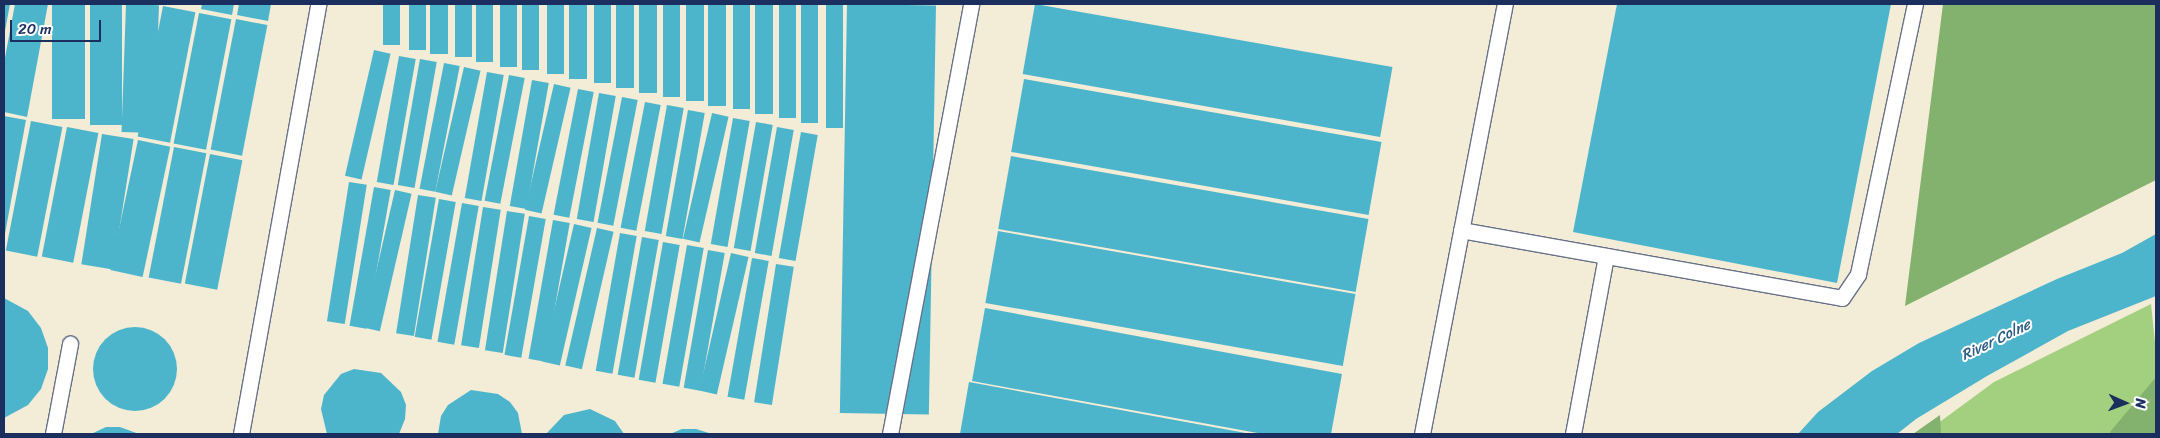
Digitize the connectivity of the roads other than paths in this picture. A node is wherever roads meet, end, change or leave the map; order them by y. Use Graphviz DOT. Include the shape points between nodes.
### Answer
graph roads {
  1 [pos="318,4"];
  2 [pos="971,4"];
  3 [pos="1505,4"];
  4 [pos="1915,4"];
  5 [pos="1461,230"];
  6 [pos="1606,256"];
  7 [pos="70,344"];
  8 [pos="53,434"];
  9 [pos="241,434"];
  10 [pos="890,434"];
  11 [pos="1422,434"];
  12 [pos="1573,434"];
  1 -- 9 [label="lane"];
  2 -- 10 [label="lane"];
  3 -- 5 [label="lane"];
  4 -- 6 [label="lane" via="1858,274 1842,298"];
  5 -- 6 [label="lane"];
  5 -- 11 [label="lane"];
  6 -- 12 [label="lane"];
  7 -- 8 [label="lane"];
}
